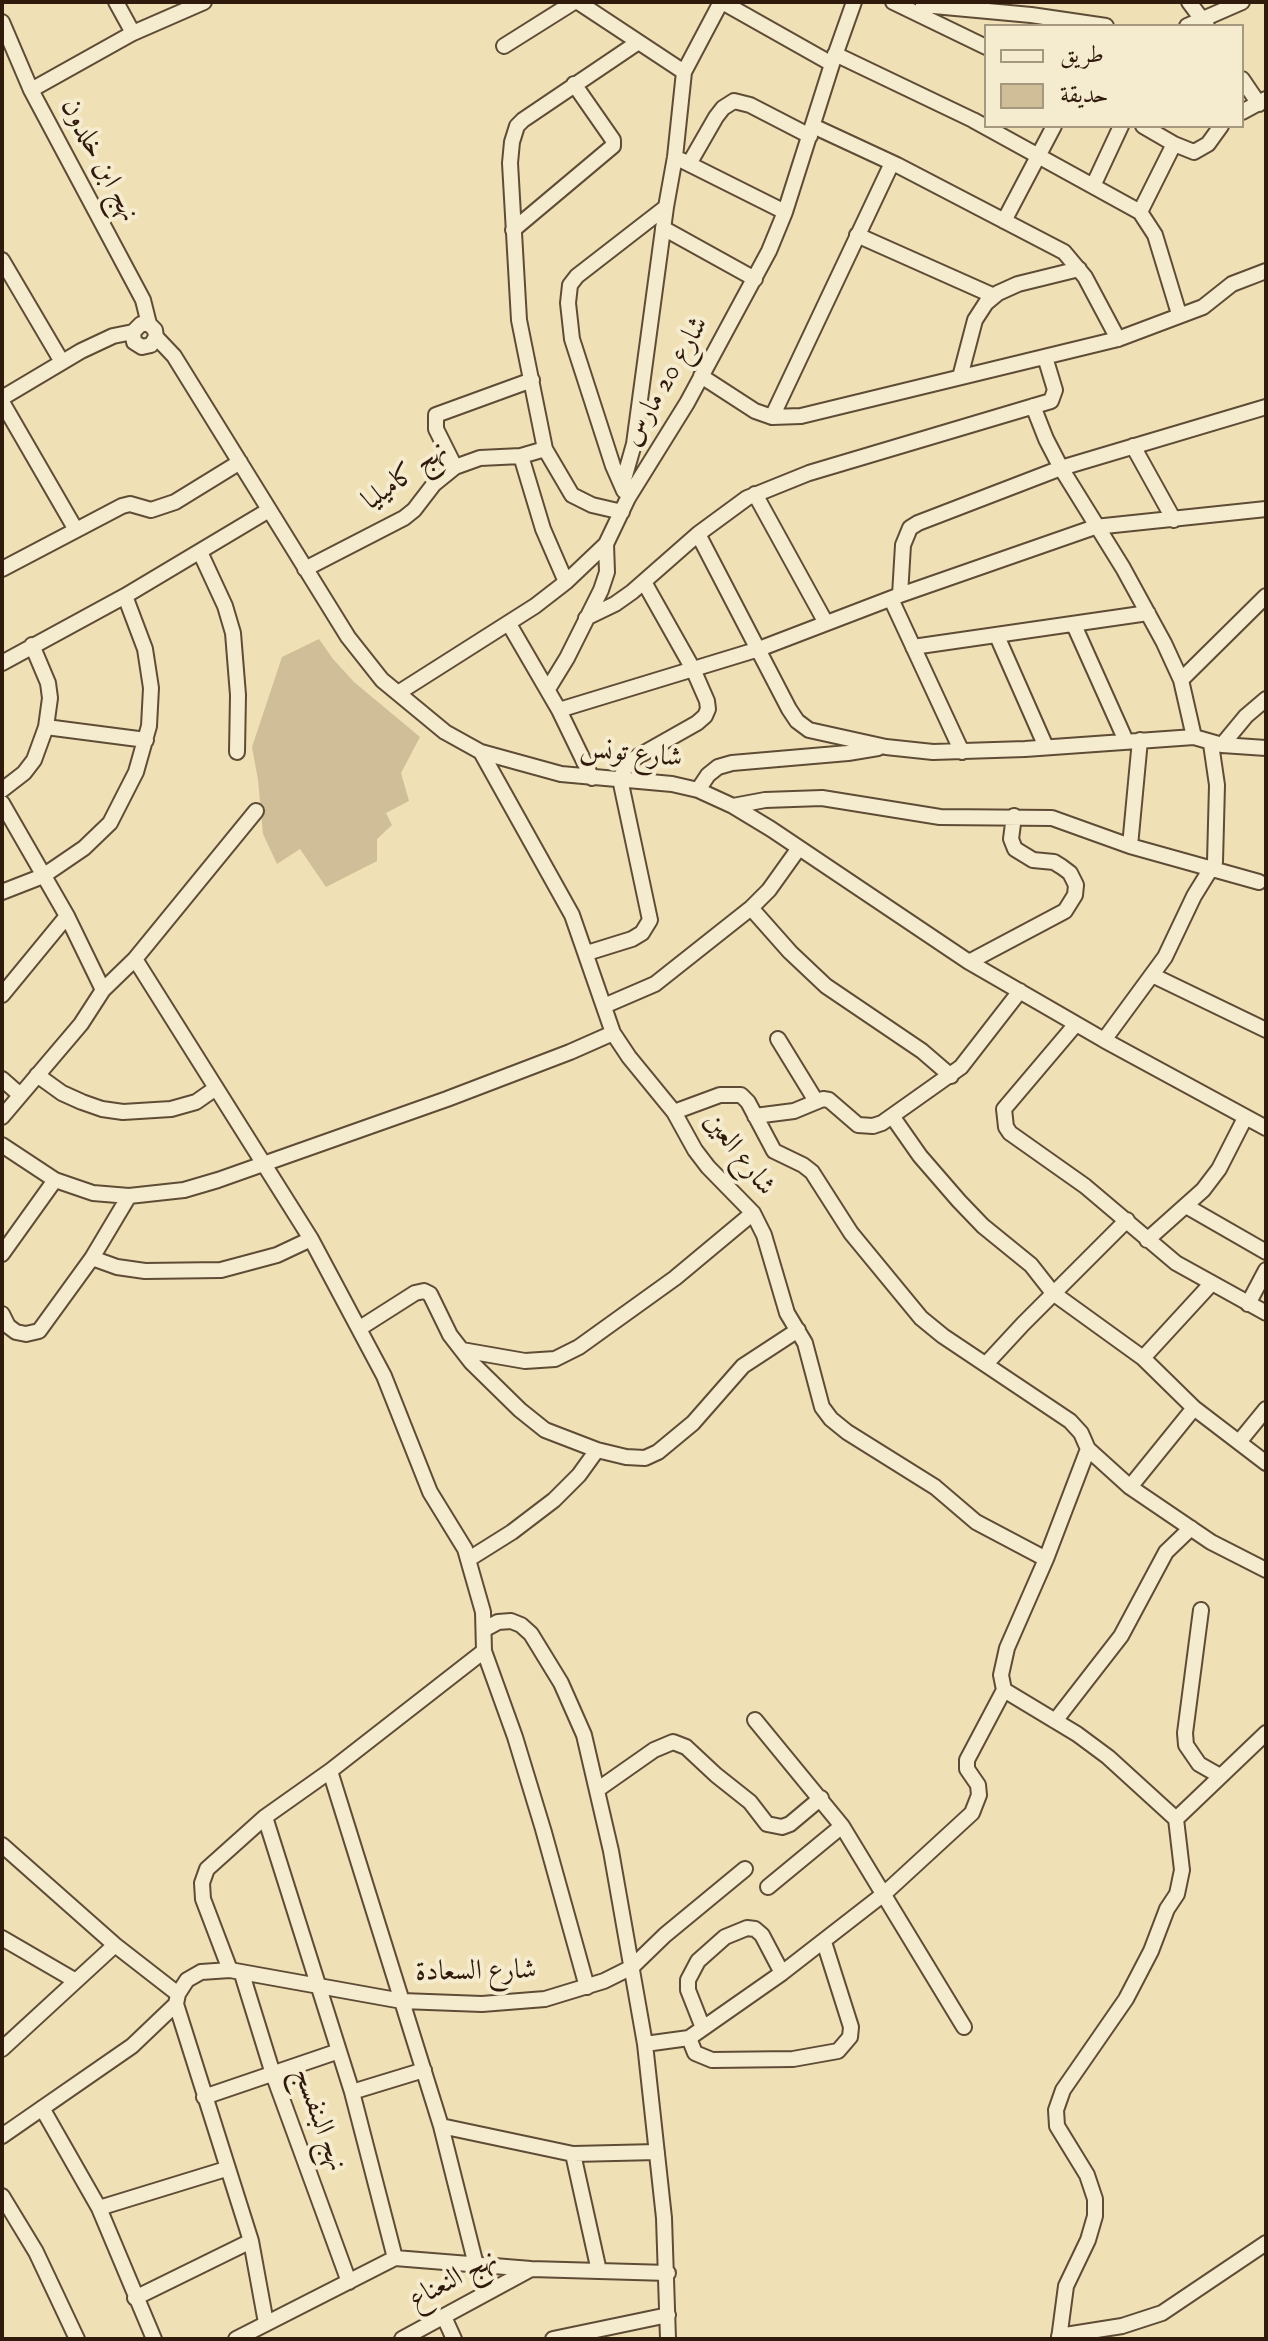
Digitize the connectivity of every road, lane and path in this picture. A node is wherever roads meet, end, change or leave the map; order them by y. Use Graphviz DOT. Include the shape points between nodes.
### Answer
graph roads {
  1 [pos="116,2"];
  2 [pos="204,2"];
  3 [pos="576,2"];
  4 [pos="854,2"];
  5 [pos="893,2"];
  6 [pos="1189,2"];
  7 [pos="1242,2"];
  8 [pos="728,4"];
  9 [pos="920,6"];
  10 [pos="2,22"];
  11 [pos="1204,22"];
  12 [pos="1092,24"];
  13 [pos="133,33"];
  14 [pos="637,43"];
  15 [pos="504,46"];
  16 [pos="984,46"];
  17 [pos="833,59"];
  18 [pos="684,72"];
  19 [pos="1244,81"];
  20 [pos="574,84"];
  21 [pos="31,90"];
  22 [pos="1262,101"];
  23 [pos="1244,111"];
  24 [pos="984,126"];
  25 [pos="987,128"];
  26 [pos="1053,128"];
  27 [pos="1120,128"];
  28 [pos="1146,128"];
  29 [pos="1219,128"];
  30 [pos="812,131"];
  31 [pos="1174,144"];
  32 [pos="1038,155"];
  33 [pos="675,157"];
  34 [pos="892,163"];
  35 [pos="689,164"];
  36 [pos="1093,186"];
  37 [pos="666,207"];
  38 [pos="785,212"];
  39 [pos="1140,212"];
  40 [pos="1004,221"];
  41 [pos="663,228"];
  42 [pos="513,230"];
  43 [pos="857,235"];
  44 [pos="2,260"];
  45 [pos="1079,269"];
  46 [pos="1266,271"];
  47 [pos="755,279"];
  48 [pos="994,296"];
  49 [pos="1179,314"];
  50 [pos="152,331"];
  51 [pos="133,332"];
  52 [pos="1118,339"];
  53 [pos="1045,357"];
  54 [pos="62,362"];
  55 [pos="701,376"];
  56 [pos="960,377"];
  57 [pos="532,380"];
  58 [pos="2,400"];
  59 [pos="1033,406"];
  60 [pos="1266,406"];
  61 [pos="772,417"];
  62 [pos="1133,446"];
  63 [pos="545,449"];
  64 [pos="521,456"];
  65 [pos="240,462"];
  66 [pos="455,467"];
  67 [pos="1061,468"];
  68 [pos="755,494"];
  69 [pos="624,499"];
  70 [pos="1266,509"];
  71 [pos="269,510"];
  72 [pos="1174,520"];
  73 [pos="1095,527"];
  74 [pos="76,530"];
  75 [pos="698,534"];
  76 [pos="606,544"];
  77 [pos="200,552"];
  78 [pos="2,569"];
  79 [pos="305,569"];
  80 [pos="566,582"];
  81 [pos="644,582"];
  82 [pos="125,596"];
  83 [pos="1266,596"];
  84 [pos="895,597"];
  85 [pos="1148,613"];
  86 [pos="586,618"];
  87 [pos="826,623"];
  88 [pos="509,624"];
  89 [pos="1074,625"];
  90 [pos="997,636"];
  91 [pos="32,645"];
  92 [pos="913,647"];
  93 [pos="759,649"];
  94 [pos="2,663"];
  95 [pos="693,669"];
  96 [pos="1181,680"];
  97 [pos="548,689"];
  98 [pos="398,693"];
  99 [pos="1266,699"];
  100 [pos="559,710"];
  101 [pos="46,727"];
  102 [pos="1194,737"];
  103 [pos="146,740"];
  104 [pos="1133,740"];
  105 [pos="1217,744"];
  106 [pos="886,747"];
  107 [pos="1046,747"];
  108 [pos="1266,748"];
  109 [pos="237,752"];
  110 [pos="481,752"];
  111 [pos="962,752"];
  112 [pos="592,778"];
  113 [pos="620,779"];
  114 [pos="2,790"];
  115 [pos="698,790"];
  116 [pos="2,803"];
  117 [pos="733,806"];
  118 [pos="256,811"];
  119 [pos="1014,816"];
  120 [pos="1130,846"];
  121 [pos="799,848"];
  122 [pos="1212,868"];
  123 [pos="43,876"];
  124 [pos="1259,882"];
  125 [pos="2,892"];
  126 [pos="751,908"];
  127 [pos="67,916"];
  128 [pos="587,953"];
  129 [pos="135,959"];
  130 [pos="969,962"];
  131 [pos="1152,975"];
  132 [pos="103,990"];
  133 [pos="1020,991"];
  134 [pos="2,995"];
  135 [pos="604,1006"];
  136 [pos="1076,1024"];
  137 [pos="1266,1030"];
  138 [pos="613,1033"];
  139 [pos="778,1039"];
  140 [pos="1104,1040"];
  141 [pos="37,1075"];
  142 [pos="951,1076"];
  143 [pos="2,1079"];
  144 [pos="216,1088"];
  145 [pos="19,1094"];
  146 [pos="816,1101"];
  147 [pos="674,1112"];
  148 [pos="755,1116"];
  149 [pos="892,1116"];
  150 [pos="2,1117"];
  151 [pos="1245,1118"];
  152 [pos="1266,1128"];
  153 [pos="2,1145"];
  154 [pos="263,1164"];
  155 [pos="55,1180"];
  156 [pos="129,1196"];
  157 [pos="1186,1206"];
  158 [pos="753,1213"];
  159 [pos="1127,1220"];
  160 [pos="311,1239"];
  161 [pos="1147,1240"];
  162 [pos="1266,1252"];
  163 [pos="2,1254"];
  164 [pos="92,1258"];
  165 [pos="1266,1270"];
  166 [pos="1211,1284"];
  167 [pos="1053,1293"];
  168 [pos="1248,1304"];
  169 [pos="1266,1313"];
  170 [pos="2,1314"];
  171 [pos="360,1328"];
  172 [pos="798,1330"];
  173 [pos="462,1350"];
  174 [pos="1143,1358"];
  175 [pos="986,1364"];
  176 [pos="1194,1408"];
  177 [pos="1266,1409"];
  178 [pos="1239,1442"];
  179 [pos="1088,1449"];
  180 [pos="597,1450"];
  181 [pos="1266,1463"];
  182 [pos="1130,1487"];
  183 [pos="1191,1528"];
  184 [pos="469,1559"];
  185 [pos="1046,1559"];
  186 [pos="1266,1570"];
  187 [pos="1201,1610"];
  188 [pos="485,1629"];
  189 [pos="484,1651"];
  190 [pos="1004,1690"];
  191 [pos="755,1720"];
  192 [pos="1055,1721"];
  193 [pos="1266,1733"];
  194 [pos="330,1771"];
  195 [pos="1220,1776"];
  196 [pos="597,1790"];
  197 [pos="821,1798"];
  198 [pos="265,1817"];
  199 [pos="1176,1819"];
  200 [pos="842,1826"];
  201 [pos="2,1845"];
  202 [pos="745,1869"];
  203 [pos="768,1887"];
  204 [pos="885,1893"];
  205 [pos="2,1938"];
  206 [pos="824,1942"];
  207 [pos="115,1945"];
  208 [pos="632,1967"];
  209 [pos="236,1972"];
  210 [pos="782,1973"];
  211 [pos="76,1981"];
  212 [pos="319,1986"];
  213 [pos="587,1987"];
  214 [pos="177,1999"];
  215 [pos="402,2001"];
  216 [pos="964,2027"];
  217 [pos="703,2028"];
  218 [pos="689,2038"];
  219 [pos="645,2044"];
  220 [pos="2,2049"];
  221 [pos="339,2051"];
  222 [pos="424,2070"];
  223 [pos="273,2074"];
  224 [pos="352,2092"];
  225 [pos="204,2097"];
  226 [pos="42,2108"];
  227 [pos="441,2126"];
  228 [pos="2,2136"];
  229 [pos="657,2152"];
  230 [pos="573,2154"];
  231 [pos="226,2169"];
  232 [pos="2,2196"];
  233 [pos="99,2208"];
  234 [pos="251,2241"];
  235 [pos="1266,2243"];
  236 [pos="395,2258"];
  237 [pos="476,2265"];
  238 [pos="531,2269"];
  239 [pos="599,2271"];
  240 [pos="668,2273"];
  241 [pos="349,2282"];
  242 [pos="135,2298"];
  243 [pos="668,2315"];
  244 [pos="444,2317"];
  245 [pos="264,2330"];
  246 [pos="1059,2338"];
  247 [pos="77,2339"];
  248 [pos="154,2339"];
  249 [pos="236,2339"];
  250 [pos="402,2339"];
  251 [pos="454,2339"];
  252 [pos="553,2339"];
  253 [pos="668,2339"];
  1 -- 13 [label="street"];
  2 -- 13 [label="street"];
  3 -- 14 [label="street"];
  3 -- 15 [label="street"];
  4 -- 17 [label="street, شارع 20 مارس"];
  5 -- 9 [label="street"];
  6 -- 11 [label="street"];
  7 -- 11 [label="street"];
  8 -- 17 [label="street"];
  8 -- 18 [label="street"];
  9 -- 12 [label="street"];
  9 -- 16 [label="street"];
  10 -- 21 [label="street, نهج ابن خلدون"];
  13 -- 21 [label="street"];
  14 -- 18 [label="street"];
  14 -- 20 [label="street"];
  17 -- 24 [label="street" via="922,93"];
  17 -- 30 [label="street, شارع 20 مارس"];
  18 -- 33 [label="street"];
  19 -- 22 [label="street"];
  20 -- 42 [label="street" via="517,126 510,163"];
  20 -- 42 [label="street" via="613,146"];
  21 -- 50 [label="street, نهج ابن خلدون" via="143,300"];
  22 -- 23 [label="street"];
  25 -- 32 [label="street"];
  26 -- 32 [label="street"];
  27 -- 36 [label="street"];
  28 -- 31 [label="street"];
  29 -- 31 [label="street" via="1200,150 1189,152"];
  30 -- 34 [label="street"];
  30 -- 35 [label="street" via="734,101 716,117"];
  30 -- 38 [label="street, شارع 20 مارس"];
  31 -- 39 [label="street"];
  32 -- 36 [label="street"];
  32 -- 40 [label="street"];
  33 -- 35 [label="street"];
  33 -- 37 [label="street"];
  34 -- 40 [label="street"];
  34 -- 43 [label="street"];
  35 -- 38 [label="street"];
  36 -- 39 [label="street"];
  37 -- 41 [label="street"];
  37 -- 69 [label="street" via="570,285 572,339"];
  38 -- 47 [label="street, شارع 20 مارس"];
  39 -- 49 [label="street" via="1155,235"];
  40 -- 45 [label="street" via="1064,252"];
  41 -- 47 [label="street"];
  41 -- 69 [label="street"];
  42 -- 57 [label="street" via="519,320"];
  43 -- 48 [label="street"];
  43 -- 61 [label="street"];
  44 -- 54 [label="street"];
  45 -- 48 [label="street" via="1018,284"];
  45 -- 52 [label="street"];
  46 -- 49 [label="street" via="1232,284 1203,307"];
  47 -- 55 [label="street, شارع 20 مارس"];
  48 -- 56 [label="street" via="975,320"];
  49 -- 52 [label="street"];
  50 -- 51 [label="street" via="141,324"];
  50 -- 51 [label="street" via="151,345 142,347 134,342"];
  50 -- 65 [label="street, شارع تونس" via="174,356"];
  51 -- 54 [label="street"];
  52 -- 53 [label="street"];
  53 -- 56 [label="street"];
  53 -- 59 [label="street" via="1055,394 1051,401"];
  54 -- 58 [label="street"];
  55 -- 61 [label="street"];
  55 -- 69 [label="street, شارع 20 مارس"];
  56 -- 61 [label="street" via="801,416"];
  57 -- 63 [label="street"];
  57 -- 66 [label="street" via="436,415 436,429"];
  58 -- 74 [label="street"];
  59 -- 67 [label="street"];
  59 -- 68 [label="street"];
  60 -- 62 [label="street"];
  62 -- 67 [label="street"];
  62 -- 72 [label="street"];
  63 -- 64 [label="street, نهج كاميليا"];
  63 -- 69 [label="street" via="577,499"];
  64 -- 66 [label="street, نهج كاميليا" via="491,456"];
  64 -- 80 [label="street"];
  65 -- 71 [label="street, شارع تونس"];
  65 -- 74 [label="street" via="159,508 130,504"];
  66 -- 79 [label="street, نهج كاميليا" via="404,518"];
  67 -- 73 [label="street"];
  67 -- 84 [label="street" via="910,528"];
  68 -- 75 [label="street"];
  68 -- 87 [label="street"];
  69 -- 76 [label="street, شارع 20 مارس"];
  70 -- 72 [label="street"];
  71 -- 77 [label="street"];
  71 -- 79 [label="street, شارع تونس"];
  72 -- 73 [label="street"];
  73 -- 84 [label="street"];
  73 -- 85 [label="street"];
  74 -- 78 [label="street"];
  75 -- 81 [label="street"];
  75 -- 93 [label="street"];
  76 -- 80 [label="street, شارع 20 مارس"];
  76 -- 86 [label="street" via="607,572"];
  77 -- 82 [label="street"];
  77 -- 109 [label="street" via="233,633"];
  79 -- 98 [label="street, شارع تونس" via="364,659"];
  80 -- 88 [label="street, شارع 20 مارس"];
  81 -- 86 [label="street"];
  81 -- 95 [label="street"];
  82 -- 91 [label="street"];
  82 -- 103 [label="street" via="149,667"];
  83 -- 96 [label="street"];
  84 -- 87 [label="street"];
  84 -- 92 [label="street"];
  85 -- 89 [label="street"];
  85 -- 96 [label="street"];
  86 -- 97 [label="street"];
  87 -- 93 [label="street"];
  88 -- 97 [label="street"];
  88 -- 98 [label="street, شارع 20 مارس"];
  89 -- 90 [label="street"];
  89 -- 104 [label="street"];
  90 -- 92 [label="street"];
  90 -- 107 [label="street"];
  91 -- 94 [label="street"];
  91 -- 101 [label="street" via="48,683"];
  92 -- 111 [label="street"];
  93 -- 95 [label="street"];
  93 -- 106 [label="street" via="803,727"];
  95 -- 100 [label="street"];
  95 -- 113 [label="street" via="707,701 705,716 628,762"];
  96 -- 102 [label="street"];
  97 -- 100 [label="street"];
  98 -- 110 [label="street, شارع تونس" via="445,732"];
  99 -- 105 [label="street"];
  100 -- 112 [label="street"];
  101 -- 103 [label="street"];
  101 -- 114 [label="street" via="34,760"];
  102 -- 104 [label="street"];
  102 -- 105 [label="street"];
  103 -- 123 [label="street" via="110,823"];
  104 -- 107 [label="street"];
  104 -- 120 [label="street"];
  105 -- 108 [label="street"];
  105 -- 122 [label="street"];
  106 -- 111 [label="street"];
  106 -- 115 [label="street" via="732,763 718,767"];
  107 -- 111 [label="street"];
  110 -- 112 [label="street, شارع تونس"];
  110 -- 128 [label="street, شارع العين" via="572,915"];
  112 -- 113 [label="street, شارع تونس"];
  113 -- 115 [label="street, شارع تونس"];
  113 -- 128 [label="street" via="650,920 632,939"];
  115 -- 117 [label="street, شارع تونس"];
  116 -- 123 [label="street"];
  117 -- 119 [label="street" via="822,798 940,817"];
  117 -- 121 [label="street, شارع تونس"];
  118 -- 129 [label="street"];
  119 -- 120 [label="street" via="1067,822"];
  119 -- 130 [label="street" via="1015,849 1070,873 1075,895 1065,911"];
  120 -- 122 [label="street"];
  121 -- 126 [label="street"];
  121 -- 130 [label="street, شارع تونس"];
  122 -- 124 [label="street"];
  122 -- 131 [label="street"];
  123 -- 125 [label="street"];
  123 -- 127 [label="street"];
  126 -- 135 [label="street" via="655,984"];
  126 -- 142 [label="street" via="826,986"];
  127 -- 132 [label="street"];
  127 -- 134 [label="street"];
  128 -- 135 [label="street, شارع العين"];
  129 -- 132 [label="street"];
  129 -- 144 [label="street"];
  130 -- 133 [label="street, شارع تونس"];
  131 -- 137 [label="street"];
  131 -- 140 [label="street"];
  132 -- 141 [label="street"];
  133 -- 136 [label="street, شارع تونس"];
  133 -- 142 [label="street"];
  135 -- 138 [label="street, شارع العين"];
  136 -- 140 [label="street, شارع تونس"];
  136 -- 159 [label="street" via="1010,1101 1003,1118 1010,1133"];
  138 -- 147 [label="street, شارع العين"];
  138 -- 154 [label="street"];
  139 -- 146 [label="street"];
  140 -- 151 [label="street, شارع تونس"];
  141 -- 144 [label="street" via="82,1102 123,1112 171,1109 196,1102"];
  141 -- 145 [label="street"];
  142 -- 149 [label="street"];
  143 -- 145 [label="street"];
  144 -- 154 [label="street"];
  145 -- 150 [label="street"];
  146 -- 148 [label="street" via="794,1111"];
  146 -- 149 [label="street" via="829,1100 858,1125 873,1126"];
  147 -- 148 [label="street" via="732,1093 741,1095"];
  147 -- 158 [label="street, شارع العين" via="708,1167"];
  148 -- 175 [label="street" via="774,1151 812,1172 851,1233 921,1318"];
  149 -- 167 [label="street" via="959,1201 1031,1265"];
  151 -- 152 [label="street, شارع تونس"];
  151 -- 157 [label="street" via="1219,1169"];
  153 -- 155 [label="street"];
  154 -- 156 [label="street" via="184,1190"];
  154 -- 160 [label="street"];
  155 -- 156 [label="street" via="93,1193"];
  155 -- 163 [label="street"];
  156 -- 164 [label="street"];
  157 -- 161 [label="street"];
  157 -- 162 [label="street"];
  158 -- 172 [label="street, شارع العين" via="787,1313"];
  158 -- 173 [label="street" via="675,1278 555,1359 525,1361"];
  159 -- 161 [label="street"];
  159 -- 167 [label="street"];
  160 -- 164 [label="street" via="277,1255 221,1270 145,1271"];
  160 -- 171 [label="street"];
  161 -- 166 [label="street"];
  164 -- 170 [label="street" via="39,1331 16,1332"];
  165 -- 168 [label="street"];
  166 -- 168 [label="street"];
  166 -- 174 [label="street"];
  167 -- 174 [label="street"];
  167 -- 175 [label="street"];
  168 -- 169 [label="street"];
  171 -- 173 [label="street" via="424,1291"];
  171 -- 184 [label="street" via="399,1408 426,1483"];
  172 -- 180 [label="street" via="743,1366 693,1423 658,1452 636,1458"];
  172 -- 185 [label="street, شارع العين" via="816,1392 831,1419 935,1487 976,1522"];
  173 -- 180 [label="street" via="545,1430"];
  174 -- 176 [label="street"];
  175 -- 179 [label="street" via="1070,1421"];
  176 -- 178 [label="street"];
  176 -- 182 [label="street"];
  177 -- 178 [label="street"];
  178 -- 181 [label="street"];
  179 -- 182 [label="street"];
  179 -- 185 [label="street"];
  180 -- 184 [label="street" via="554,1500"];
  182 -- 183 [label="street"];
  183 -- 186 [label="street"];
  183 -- 192 [label="street" via="1166,1552 1121,1636"];
  184 -- 188 [label="street"];
  185 -- 190 [label="street" via="1007,1648 1001,1675"];
  187 -- 195 [label="street" via="1186,1745 1199,1764"];
  188 -- 189 [label="street"];
  188 -- 196 [label="street" via="511,1621 538,1643 584,1735"];
  189 -- 194 [label="street, نهج البنفسج"];
  189 -- 213 [label="street" via="515,1737"];
  190 -- 192 [label="street"];
  190 -- 204 [label="street" via="967,1760 979,1795 972,1813"];
  191 -- 197 [label="street"];
  192 -- 199 [label="street" via="1126,1772"];
  193 -- 195 [label="street"];
  194 -- 198 [label="street, نهج البنفسج"];
  194 -- 215 [label="street"];
  195 -- 199 [label="street"];
  196 -- 197 [label="street" via="673,1742 686,1747 750,1802 767,1824 790,1824"];
  196 -- 208 [label="street"];
  197 -- 200 [label="street"];
  198 -- 209 [label="street, نهج البنفسج" via="218,1857 202,1883 203,1899"];
  198 -- 212 [label="street"];
  199 -- 246 [label="street" via="1182,1870 1177,1894 1126,1999 1063,2090 1056,2110 1057,2126 1095,2199 1088,2240 1066,2286"];
  200 -- 203 [label="street"];
  200 -- 204 [label="street"];
  201 -- 207 [label="street"];
  202 -- 208 [label="street, شارع السعادة"];
  204 -- 206 [label="street"];
  204 -- 216 [label="street"];
  205 -- 211 [label="street"];
  206 -- 210 [label="street"];
  206 -- 218 [label="street" via="851,2027 838,2051 793,2059 712,2060 695,2053"];
  207 -- 211 [label="street"];
  207 -- 214 [label="street"];
  208 -- 213 [label="street, شارع السعادة"];
  208 -- 219 [label="street"];
  209 -- 212 [label="street, شارع السعادة"];
  209 -- 214 [label="street, شارع السعادة" via="201,1972 187,1980"];
  209 -- 223 [label="street, نهج البنفسج"];
  210 -- 217 [label="street"];
  210 -- 217 [label="street" via="755,1929 725,1937 698,1961 688,1980"];
  211 -- 220 [label="street"];
  212 -- 215 [label="street, شارع السعادة"];
  212 -- 221 [label="street"];
  213 -- 215 [label="street, شارع السعادة" via="522,2002"];
  214 -- 225 [label="street"];
  214 -- 226 [label="street, شارع السعادة" via="132,2046"];
  215 -- 222 [label="street"];
  217 -- 218 [label="street"];
  218 -- 219 [label="street"];
  219 -- 229 [label="street"];
  221 -- 223 [label="street"];
  221 -- 224 [label="street"];
  222 -- 224 [label="street"];
  222 -- 227 [label="street"];
  223 -- 225 [label="street"];
  223 -- 241 [label="street, نهج البنفسج"];
  224 -- 236 [label="street"];
  225 -- 231 [label="street"];
  226 -- 228 [label="street, شارع السعادة"];
  226 -- 233 [label="street"];
  227 -- 230 [label="street"];
  227 -- 237 [label="street"];
  229 -- 230 [label="street"];
  229 -- 240 [label="street"];
  230 -- 239 [label="street"];
  231 -- 233 [label="street"];
  231 -- 234 [label="street"];
  232 -- 247 [label="street" via="36,2252"];
  233 -- 242 [label="street"];
  234 -- 242 [label="street"];
  234 -- 245 [label="street"];
  235 -- 246 [label="street" via="1162,2313"];
  236 -- 237 [label="street"];
  236 -- 241 [label="street"];
  237 -- 238 [label="street"];
  238 -- 239 [label="street"];
  238 -- 244 [label="street, نهج النعناع"];
  239 -- 240 [label="street"];
  240 -- 243 [label="street"];
  241 -- 245 [label="street"];
  242 -- 248 [label="street"];
  243 -- 252 [label="street"];
  243 -- 253 [label="street"];
  244 -- 250 [label="street, نهج النعناع"];
  244 -- 251 [label="street"];
  245 -- 249 [label="street"];
}
